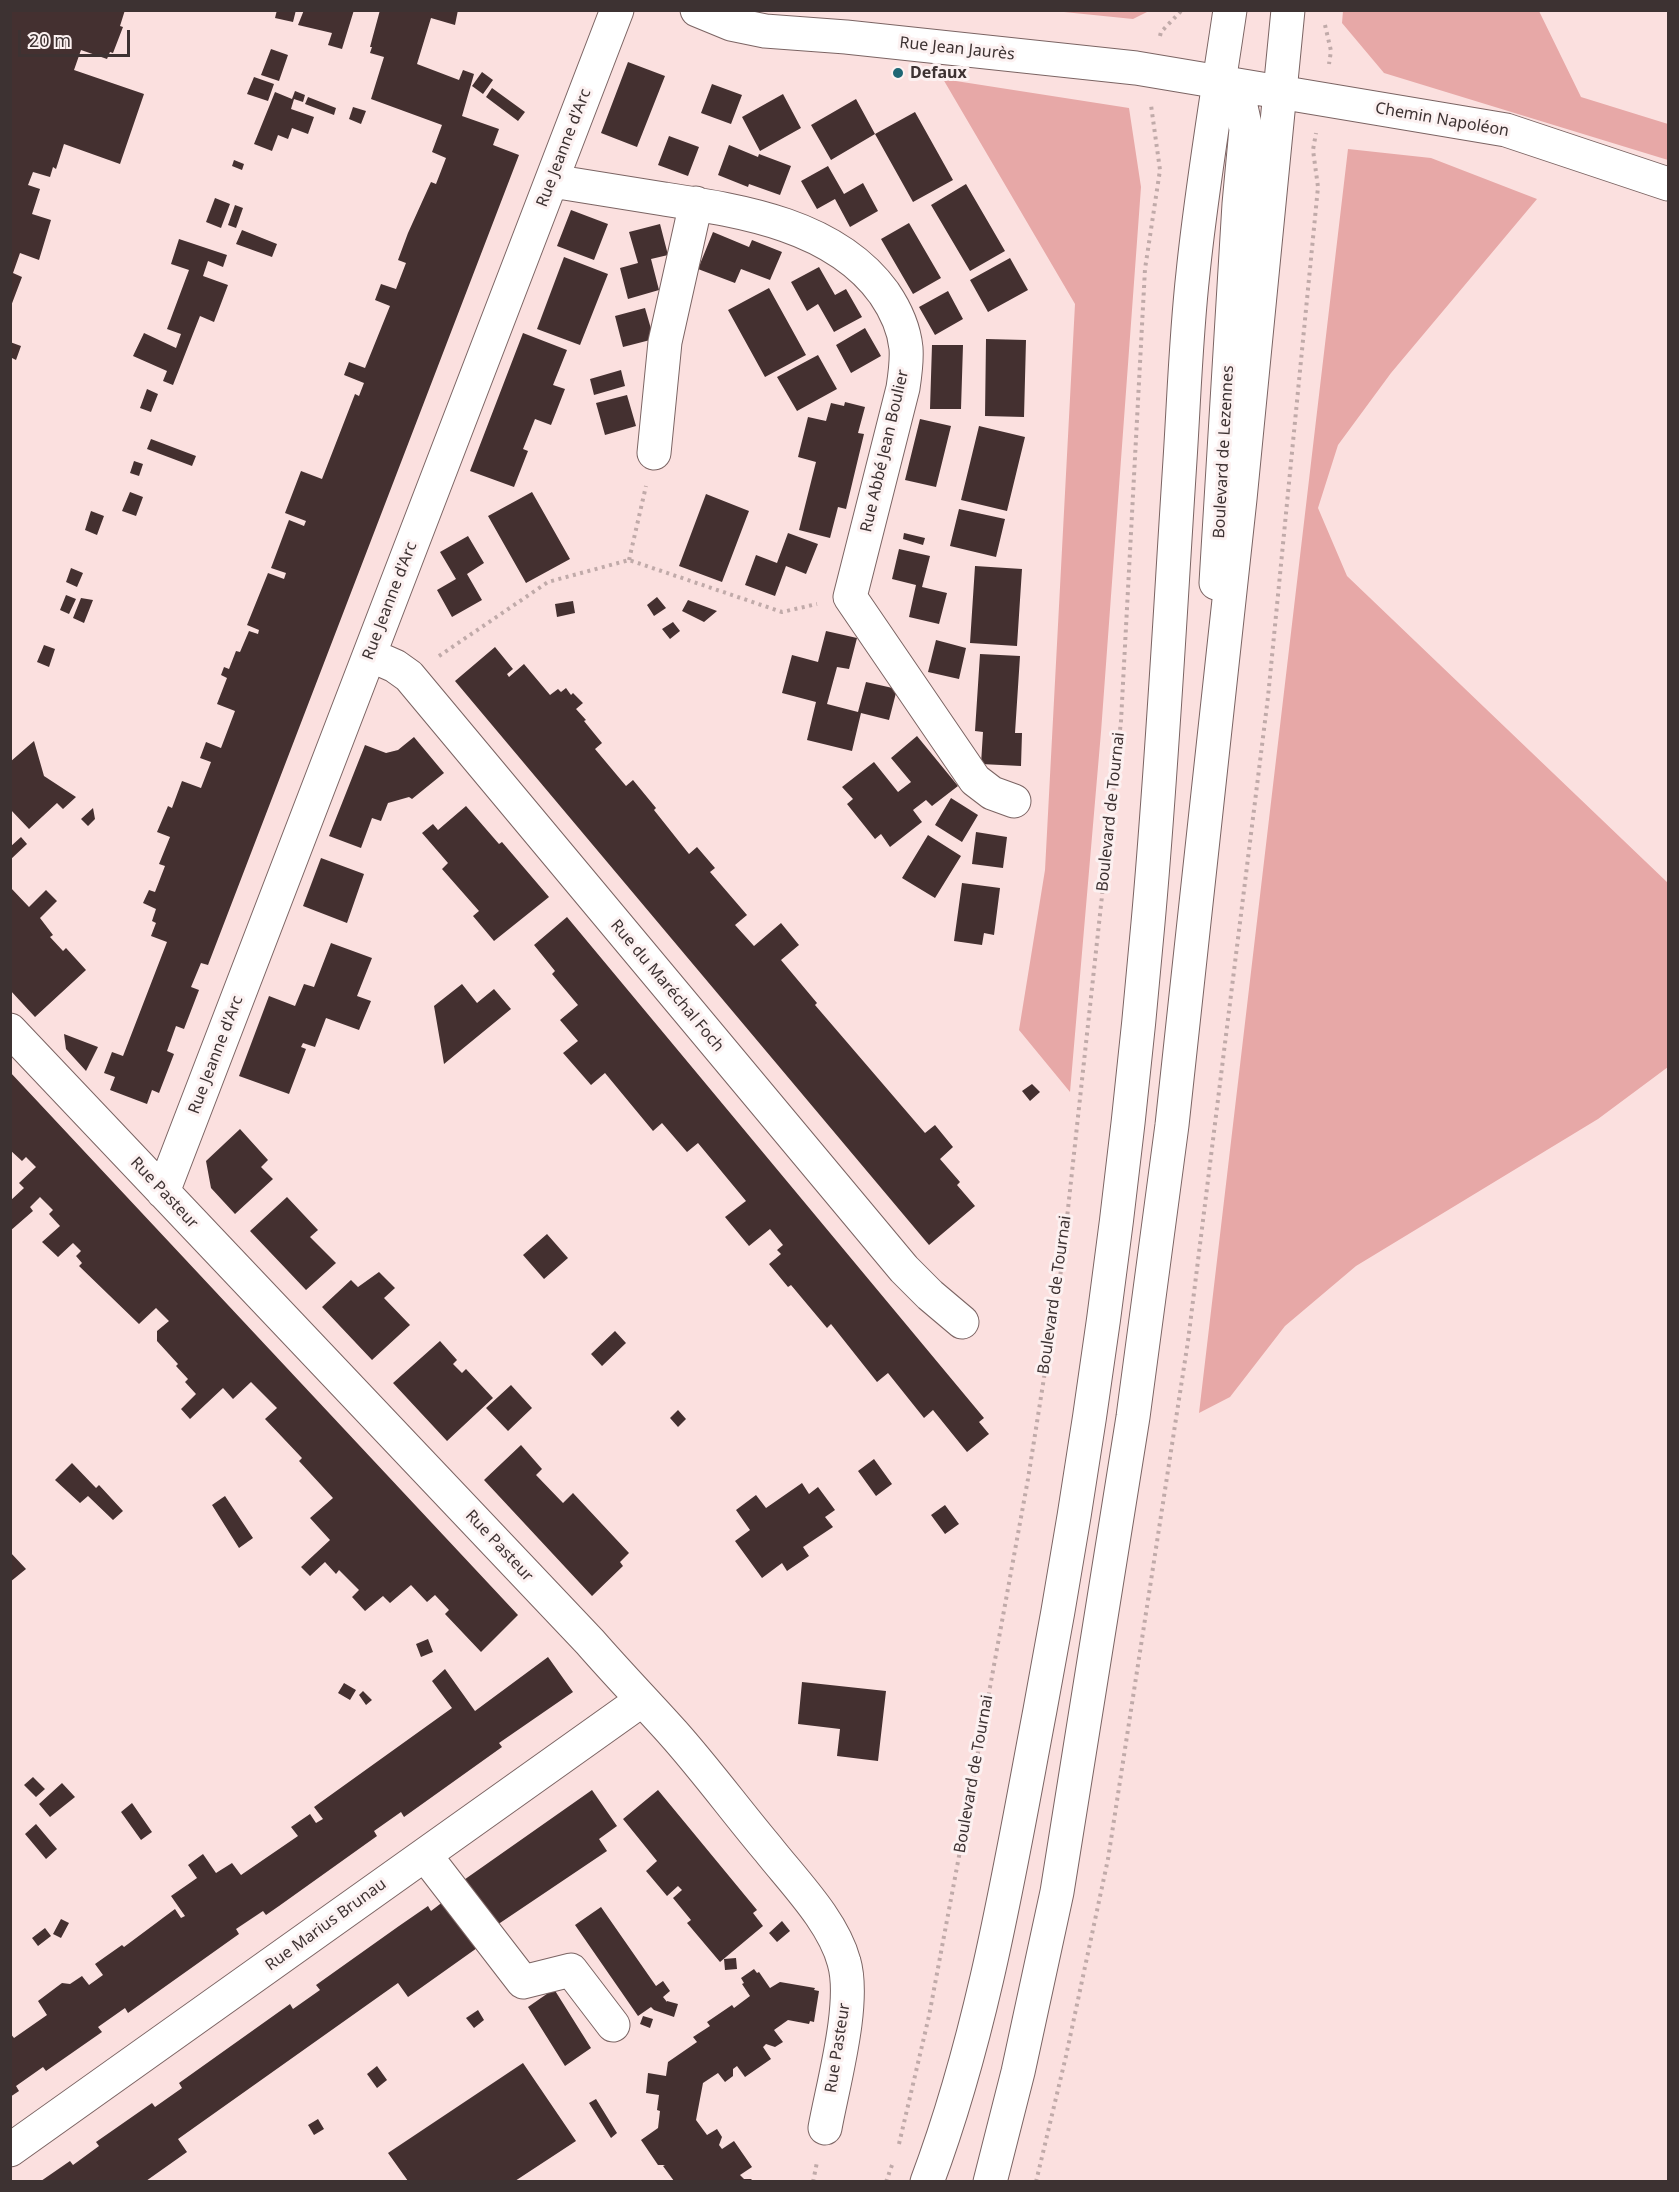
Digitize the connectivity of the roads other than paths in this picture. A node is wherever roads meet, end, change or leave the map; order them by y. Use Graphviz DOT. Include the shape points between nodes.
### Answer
graph roads {
  1 [pos="617,10"];
  2 [pos="697,10"];
  3 [pos="1230,10"];
  4 [pos="1288,10"];
  5 [pos="1220,82"];
  6 [pos="1281,93"];
  7 [pos="552,182"];
  8 [pos="1668,184"];
  9 [pos="696,203"];
  10 [pos="654,453"];
  11 [pos="370,655"];
  12 [pos="1014,801"];
  13 [pos="1204,833"];
  14 [pos="10,1030"];
  15 [pos="163,1192"];
  16 [pos="962,1322"];
  17 [pos="642,1700"];
  18 [pos="425,1855"];
  19 [pos="1007,1882"];
  20 [pos="613,2025"];
  21 [pos="825,2128"];
  22 [pos="10,2150"];
  23 [pos="927,2181"];
  24 [pos="949,2181"];
  25 [pos="990,2181"];
  1 -- 7 [label="street, Rue Jeanne d'Arc"];
  2 -- 5 [label="street, Rue Jean Jaurès" via="731,24 765,31 1105,64"];
  3 -- 5 [label="street"];
  4 -- 6 [label="street, Boulevard de Lezennes"];
  5 -- 6 [label="street, Rue Jean Jaurès"];
  5 -- 13 [label="street, Boulevard de Lezennes" via="1240,102 1246,129 1209,690"];
  5 -- 19 [label="street" via="1193,268 1154,847 1132,1085 1076,1506"];
  6 -- 8 [label="street, Chemin Napoléon" via="1506,130"];
  6 -- 13 [label="street, Boulevard de Lezennes"];
  7 -- 9 [label="street, Rue Abbé Jean Boulier"];
  7 -- 11 [label="street, Rue Jeanne d'Arc"];
  9 -- 10 [label="street" via="669,320"];
  9 -- 12 [label="street, Rue Abbé Jean Boulier" via="767,219 831,245 856,262 891,303 906,346 906,367 849,597 975,780 992,793"];
  11 -- 15 [label="street, Rue Jeanne d'Arc"];
  11 -- 16 [label="street, Rue du Maréchal Foch" via="409,676 904,1269"];
  13 -- 25 [label="street" via="1172,1125 1073,1803 1044,1960"];
  14 -- 15 [label="street, Rue Pasteur"];
  15 -- 17 [label="street, Rue Pasteur"];
  17 -- 18 [label="street, Rue Marius Brunau"];
  17 -- 21 [label="street, Rue Pasteur" via="799,1888 837,1943 847,1983 846,2016"];
  18 -- 20 [label="street" via="523,1982 571,1970"];
  18 -- 22 [label="street, Rue Marius Brunau"];
  19 -- 23 [label="street" via="956,2095"];
  19 -- 24 [label="street" via="992,2016"];
}
